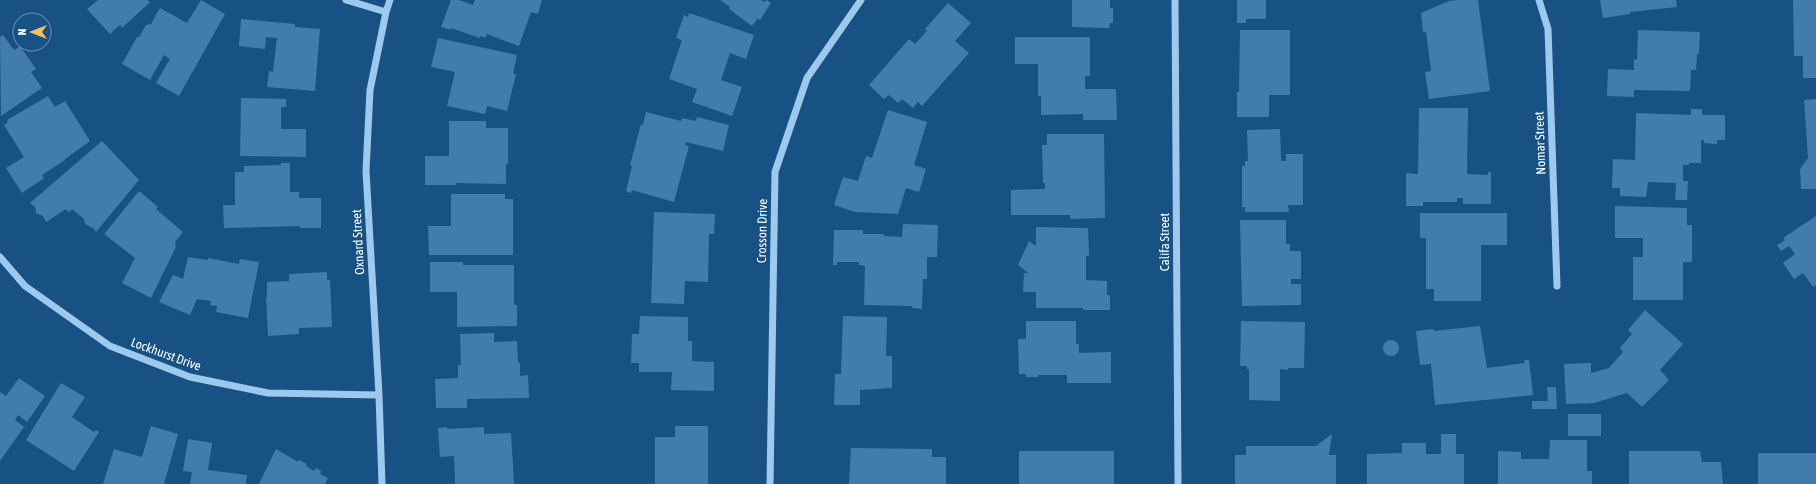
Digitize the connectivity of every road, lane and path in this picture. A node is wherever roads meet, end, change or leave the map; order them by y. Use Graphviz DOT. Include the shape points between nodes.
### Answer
graph roads {
  1 [pos="346,0"];
  2 [pos="390,0"];
  3 [pos="861,0"];
  4 [pos="1175,0"];
  5 [pos="1539,0"];
  6 [pos="386,12"];
  7 [pos="0,257"];
  8 [pos="1557,286"];
  9 [pos="379,395"];
  10 [pos="382,484"];
  11 [pos="770,484"];
  12 [pos="1178,484"];
  1 -- 6 [label="street"];
  2 -- 6 [label="street, Oxnard Street"];
  3 -- 11 [label="street, Crosson Drive" via="807,78 775,172"];
  4 -- 12 [label="street, Califa Street"];
  5 -- 8 [label="street, Nomar Street" via="1548,28"];
  6 -- 9 [label="street, Oxnard Street" via="370,90 366,171"];
  7 -- 9 [label="street, Lockhurst Drive" via="25,286 110,346 190,377 268,393"];
  9 -- 10 [label="street, Oxnard Street"];
}
